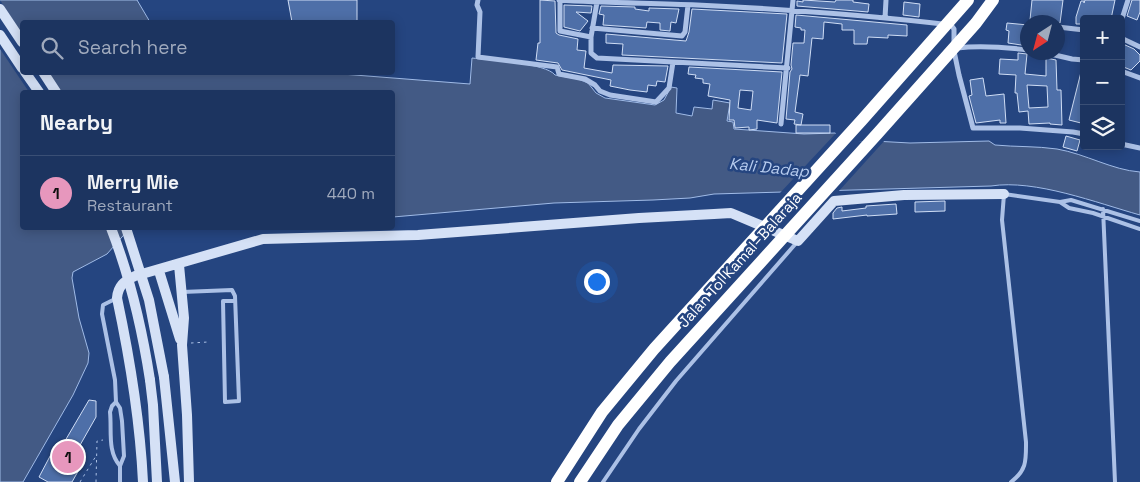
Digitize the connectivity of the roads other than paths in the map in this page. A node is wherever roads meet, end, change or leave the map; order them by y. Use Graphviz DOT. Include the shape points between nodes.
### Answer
graph roads {
  1 [pos="478,0"];
  2 [pos="561,0"];
  3 [pos="793,0"];
  4 [pos="886,0"];
  5 [pos="968,0"];
  6 [pos="993,0"];
  7 [pos="1128,0"];
  8 [pos="597,2"];
  9 [pos="688,5"];
  10 [pos="0,9"];
  11 [pos="792,11"];
  12 [pos="1123,15"];
  13 [pos="885,18"];
  14 [pos="1065,27"];
  15 [pos="592,28"];
  16 [pos="1080,29"];
  17 [pos="0,35"];
  18 [pos="591,37"];
  19 [pos="20,39"];
  20 [pos="1125,40"];
  21 [pos="1140,47"];
  22 [pos="954,48"];
  23 [pos="1020,49"];
  24 [pos="1065,58"];
  25 [pos="1080,60"];
  26 [pos="673,62"];
  27 [pos="20,65"];
  28 [pos="788,68"];
  29 [pos="1125,72"];
  30 [pos="27,75"];
  31 [pos="45,75"];
  32 [pos="1140,78"];
  33 [pos="38,90"];
  34 [pos="55,90"];
  35 [pos="781,124"];
  36 [pos="1080,133"];
  37 [pos="1125,145"];
  38 [pos="1140,148"];
  39 [pos="1004,194"];
  40 [pos="1060,202"];
  41 [pos="1103,209"];
  42 [pos="1104,217"];
  43 [pos="1140,221"];
  44 [pos="1140,229"];
  45 [pos="112,230"];
  46 [pos="127,230"];
  47 [pos="798,241"];
  48 [pos="179,265"];
  49 [pos="160,271"];
  50 [pos="182,292"];
  51 [pos="117,298"];
  52 [pos="235,300"];
  53 [pos="182,345"];
  54 [pos="116,402"];
  55 [pos="120,466"];
  56 [pos="120,482"];
  57 [pos="142,482"];
  58 [pos="157,482"];
  59 [pos="174,482"];
  60 [pos="189,482"];
  61 [pos="557,482"];
  62 [pos="580,482"];
  63 [pos="603,482"];
  64 [pos="1012,482"];
  65 [pos="1115,482"];
  1 -- 26 [label="street" via="477,55 481,58 557,67 559,74 585,79 610,95 656,102 669,88"];
  2 -- 8 [label="street"];
  2 -- 18 [label="street" via="560,31"];
  3 -- 11 [label="street"];
  4 -- 13 [label="street"];
  5 -- 61 [label="highway, Jalan Tol Kamal–Balaraja, bridge" via="654,349 602,412"];
  6 -- 62 [label="highway, Jalan Tol Kamal–Balaraja, bridge" via="878,133 670,362 618,425"];
  7 -- 12 [label="street"];
  8 -- 9 [label="street"];
  8 -- 15 [label="street"];
  9 -- 11 [label="street"];
  9 -- 15 [label="street" via="684,32 680,36"];
  10 -- 19 [label="main road"];
  11 -- 13 [label="street"];
  11 -- 28 [label="street"];
  13 -- 22 [label="street" via="952,25"];
  14 -- 16 [label="street"];
  15 -- 18 [label="street"];
  17 -- 27 [label="main road"];
  18 -- 26 [label="street" via="591,54 597,58"];
  20 -- 21 [label="street"];
  22 -- 23 [label="street" via="1003,46"];
  22 -- 36 [label="street" via="975,128"];
  24 -- 25 [label="street"];
  26 -- 28 [label="street"];
  28 -- 35 [label="street"];
  29 -- 32 [label="street"];
  30 -- 33 [label="main road"];
  31 -- 34 [label="main road"];
  37 -- 38 [label="street"];
  39 -- 40 [label="lane"];
  39 -- 47 [label="main road" via="904,195 834,201"];
  39 -- 64 [label="lane" via="1002,220 1026,442 1024,468"];
  40 -- 41 [label="lane" via="1071,200"];
  40 -- 42 [label="lane" via="1069,208"];
  41 -- 42 [label="lane"];
  41 -- 43 [label="lane"];
  42 -- 44 [label="lane"];
  42 -- 65 [label="lane"];
  45 -- 58 [label="main road, bridge" via="136,304 144,344 153,405"];
  46 -- 59 [label="main road, bridge" via="149,300 164,377"];
  47 -- 48 [label="main road" via="731,213 418,235 263,240"];
  47 -- 63 [label="lane" via="676,382"];
  48 -- 49 [label="main road"];
  48 -- 50 [label="main road"];
  49 -- 51 [label="main road" via="135,276 124,282"];
  49 -- 53 [label="main road"];
  50 -- 52 [label="lane" via="232,290"];
  50 -- 53 [label="main road"];
  51 -- 54 [label="lane" via="103,305 102,314"];
  51 -- 57 [label="main road" via="129,354"];
  52 -- 52 [label="lane" via="238,402 225,402 223,301"];
  53 -- 60 [label="main road"];
  54 -- 55 [label="lane" via="120,408 124,443"];
  54 -- 55 [label="lane" via="110,412 111,439 114,459"];
  55 -- 56 [label="lane"];
}
